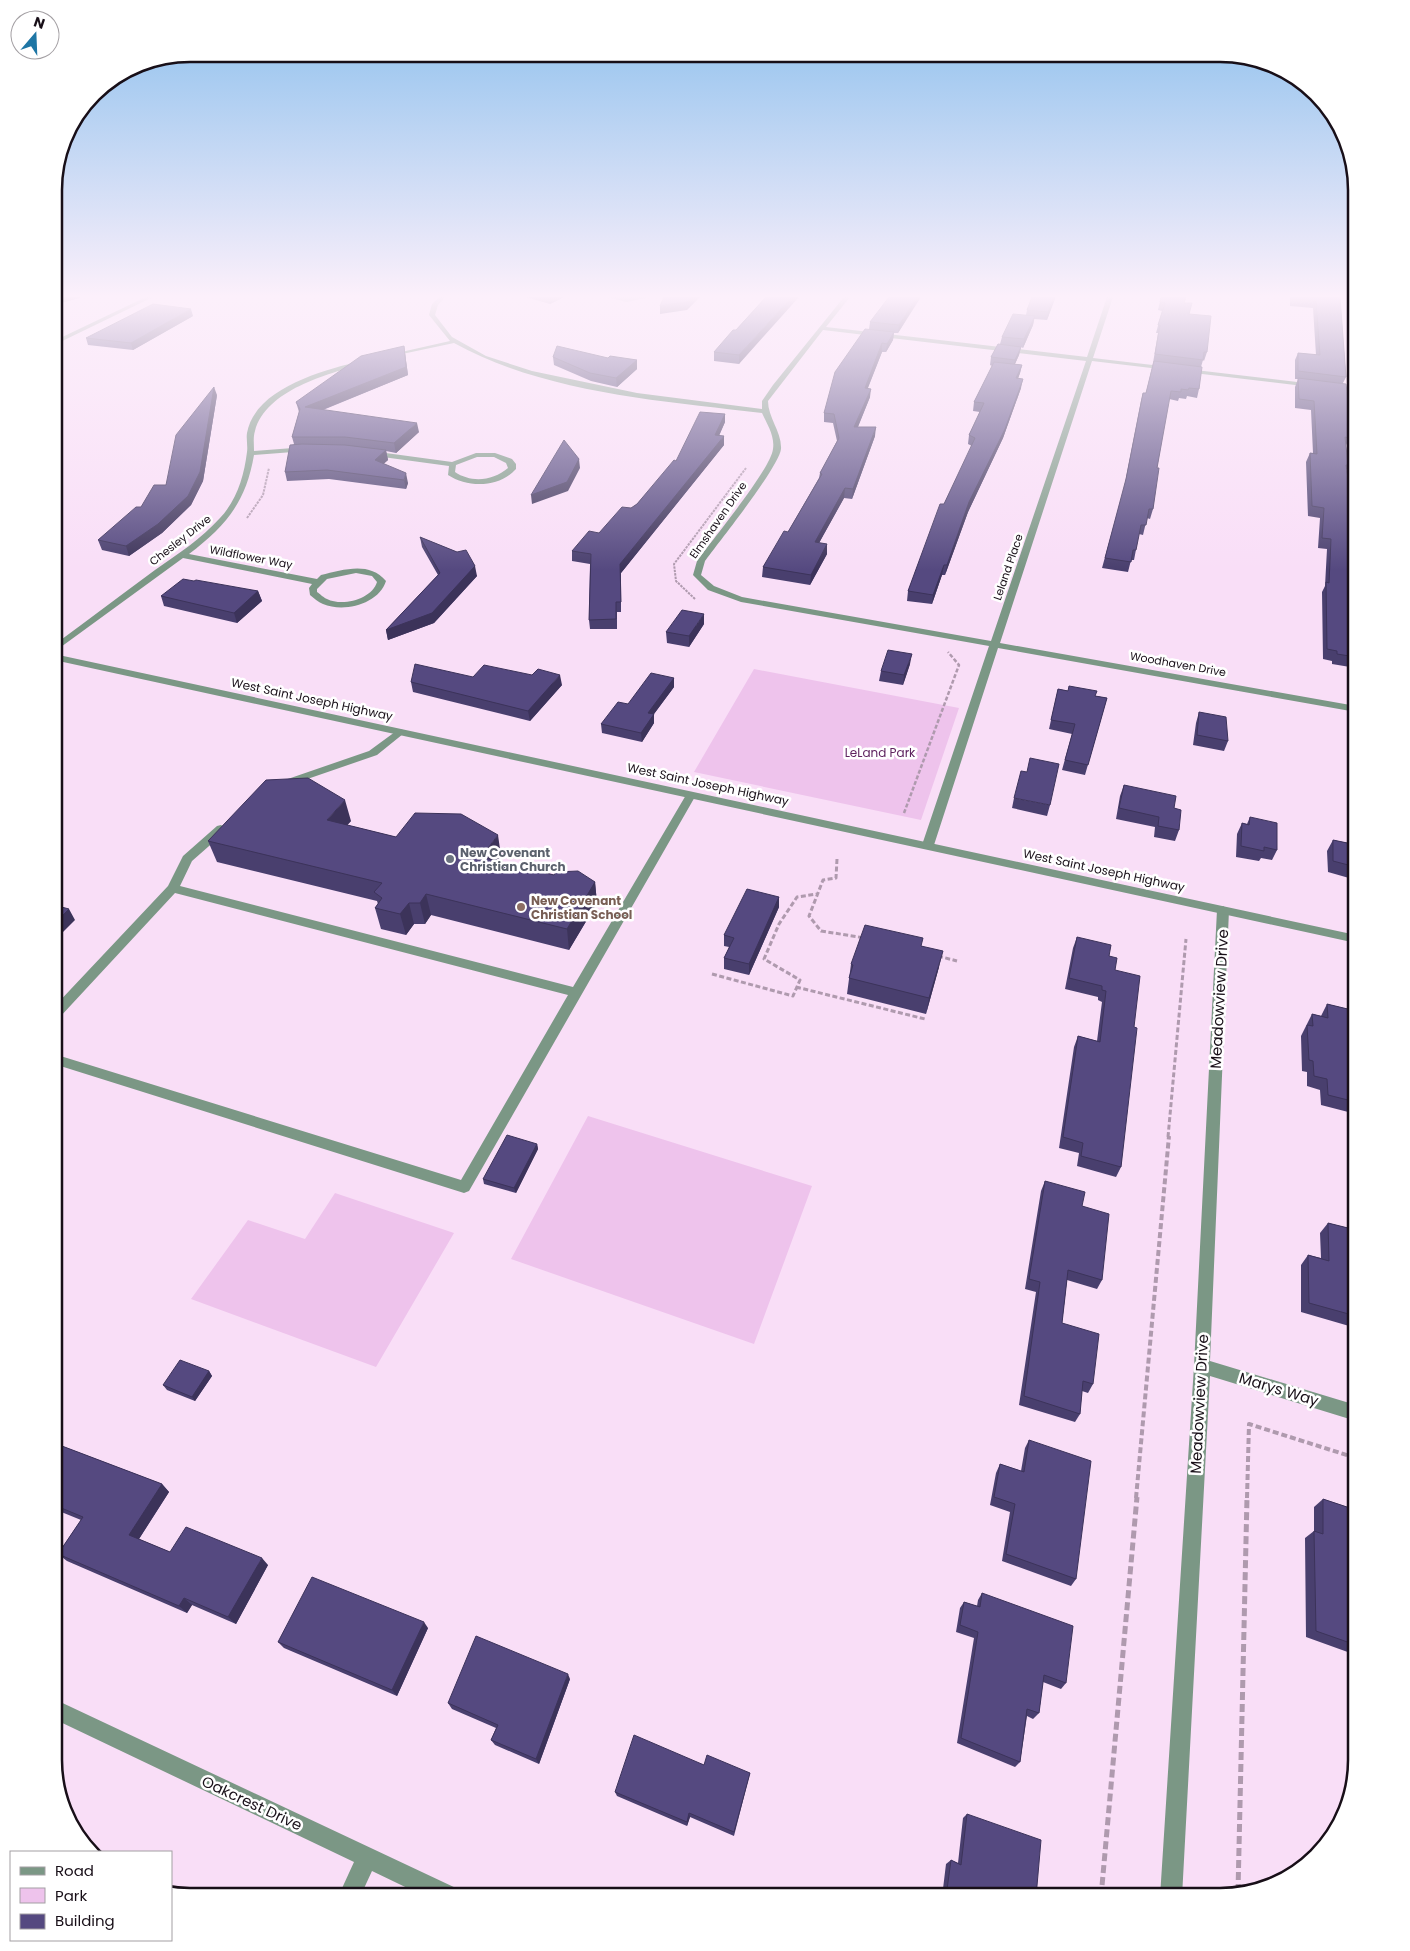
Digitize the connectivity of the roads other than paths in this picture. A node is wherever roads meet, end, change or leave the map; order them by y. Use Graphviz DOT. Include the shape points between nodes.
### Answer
graph roads {
  1 [pos="293,388"];
  2 [pos="607,388"];
  3 [pos="773,388"];
  4 [pos="1080,388"];
  5 [pos="765,411"];
  6 [pos="312,450"];
  7 [pos="364,452"];
  8 [pos="251,453"];
  9 [pos="453,464"];
  10 [pos="181,555"];
  11 [pos="317,582"];
  12 [pos="63,642"];
  13 [pos="994,643"];
  14 [pos="63,659"];
  15 [pos="1348,708"];
  16 [pos="399,732"];
  17 [pos="278,788"];
  18 [pos="691,795"];
  19 [pos="228,824"];
  20 [pos="928,846"];
  21 [pos="174,888"];
  22 [pos="1223,910"];
  23 [pos="1348,937"];
  24 [pos="577,993"];
  25 [pos="62,1006"];
  26 [pos="62,1062"];
  27 [pos="1202,1366"];
  28 [pos="1348,1410"];
  29 [pos="62,1713"];
  30 [pos="367,1858"];
  31 [pos="353,1888"];
  32 [pos="431,1888"];
  33 [pos="1172,1888"];
  1 -- 8 [label="street, Chesley Drive" via="268,404 256,419 251,431"];
  2 -- 5 [label="street"];
  3 -- 5 [label="street" via="765,401"];
  4 -- 13 [label="street, Leland Place"];
  5 -- 13 [label="street, Elmshaven Drive" via="777,438 777,451 763,476 701,561 697,575 702,582 716,591 741,599"];
  6 -- 8 [label="street"];
  7 -- 9 [label="street"];
  8 -- 10 [label="street, Chesley Drive" via="246,484 238,503 215,529"];
  9 -- 9 [label="street" via="451,473 455,477 477,481 502,477 512,469 512,464 503,458 486,455 466,457"];
  10 -- 11 [label="street, Wildflower Way"];
  10 -- 12 [label="street, Chesley Drive"];
  11 -- 11 [label="street" via="313,593 324,602 335,604 370,598 382,588 383,582 374,574 356,570 334,573"];
  13 -- 15 [label="street, Woodhaven Drive"];
  13 -- 20 [label="street, Leland Place"];
  14 -- 16 [label="street, West Saint Joseph Highway"];
  16 -- 17 [label="street" via="373,753"];
  16 -- 18 [label="street, West Saint Joseph Highway"];
  18 -- 20 [label="street, West Saint Joseph Highway"];
  18 -- 24 [label="street"];
  19 -- 21 [label="street" via="187,859"];
  20 -- 22 [label="street, West Saint Joseph Highway"];
  21 -- 24 [label="street"];
  21 -- 25 [label="street"];
  22 -- 23 [label="street, West Saint Joseph Highway"];
  22 -- 27 [label="street, Meadowview Drive"];
  24 -- 26 [label="street" via="464,1187"];
  27 -- 28 [label="street, Marys Way"];
  27 -- 33 [label="street, Meadowview Drive"];
  29 -- 30 [label="street, Oakcrest Drive"];
  30 -- 31 [label="street"];
  30 -- 32 [label="street, Oakcrest Drive"];
}
